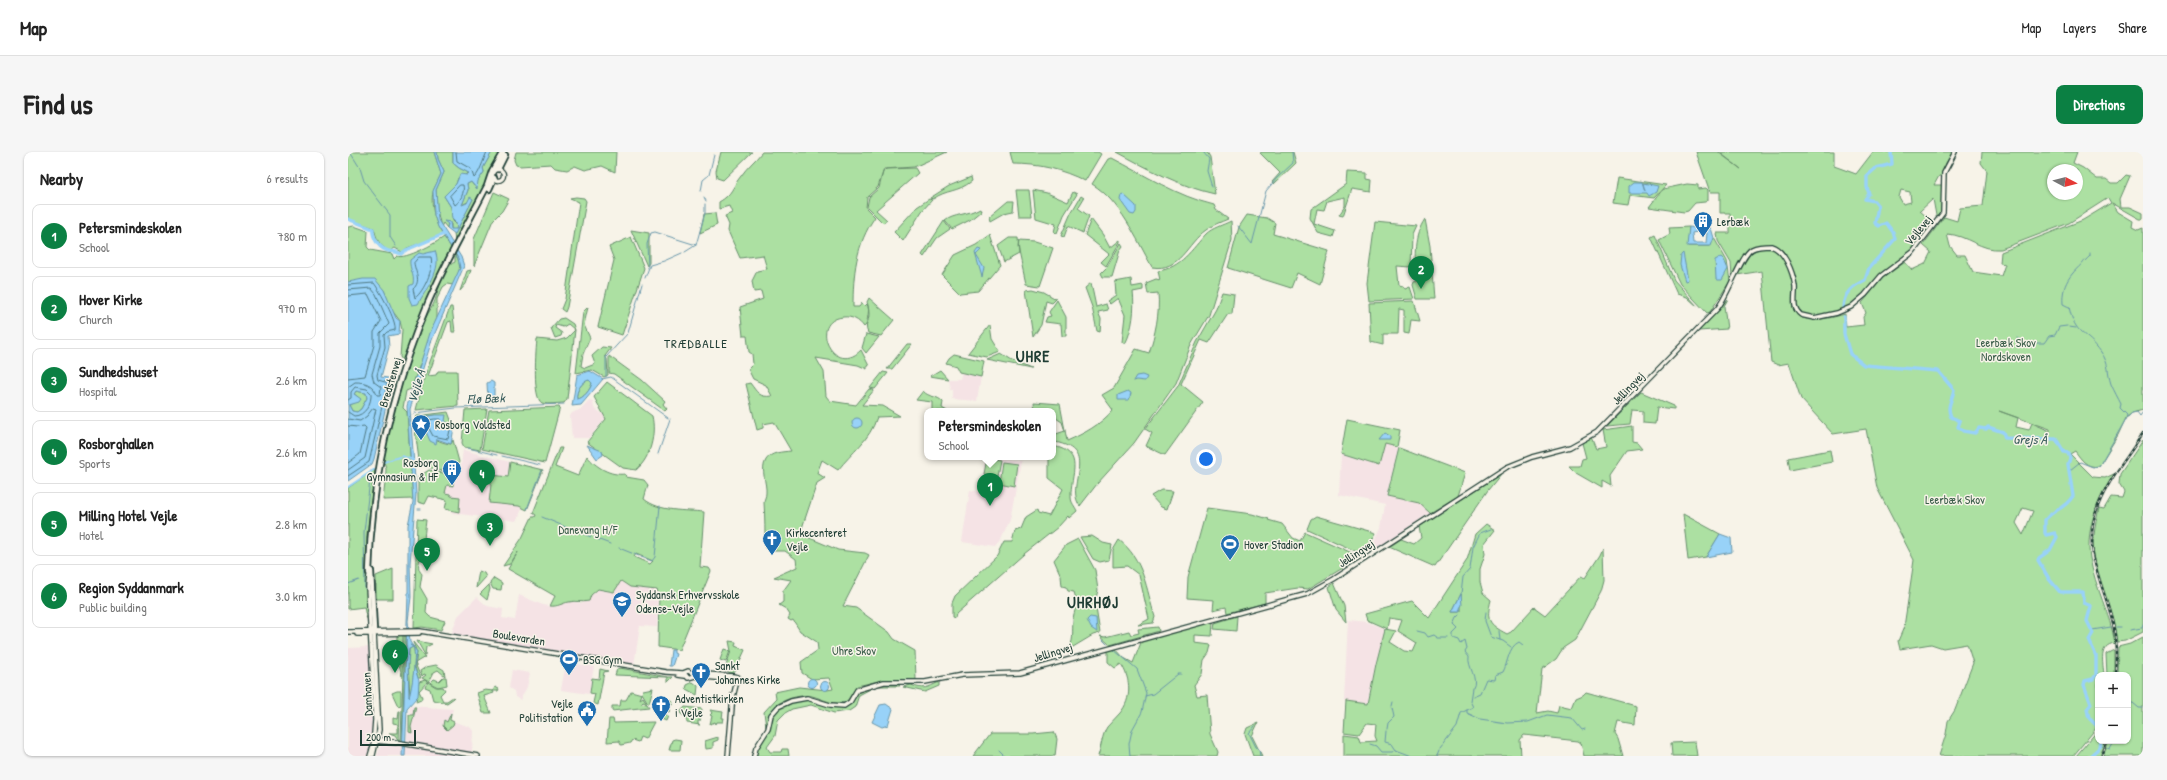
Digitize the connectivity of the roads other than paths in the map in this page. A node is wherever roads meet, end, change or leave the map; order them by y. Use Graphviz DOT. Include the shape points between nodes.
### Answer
graph roads {
  1 [pos="504,152"];
  2 [pos="1955,152"];
  3 [pos="500,170"];
  4 [pos="496,179"];
  5 [pos="457,245"];
  6 [pos="1858,302"];
  7 [pos="372,536"];
  8 [pos="369,573"];
  9 [pos="372,632"];
  10 [pos="348,633"];
  11 [pos="376,739"];
  12 [pos="382,742"];
  13 [pos="396,743"];
  14 [pos="728,755"];
  15 [pos="372,756"];
  16 [pos="478,756"];
  17 [pos="754,756"];
  1 -- 3 [label="highway, Bredstenvej"];
  1 -- 5 [label="highway, Bredstenvej" via="492,171 488,185"];
  2 -- 6 [label="main road, Vejlevej" via="1944,173 1945,203 1941,217 1913,252 1881,276"];
  3 -- 4 [label="main road" via="494,172"];
  3 -- 4 [label="main road" via="503,177"];
  4 -- 5 [label="highway, Bredstenvej"];
  5 -- 7 [label="highway, Bredstenvej" via="421,321 397,389 380,466"];
  6 -- 17 [label="main road, Jellingvej" via="1838,313 1814,318 1801,316 1794,306 1794,285 1783,254 1771,246 1752,249 1745,256 1717,309 1600,429 1570,447 1507,467 1314,591 1020,673 962,675 925,682 876,683 860,688 849,703 841,706 810,698 791,701 774,710"];
  7 -- 8 [label="highway, Bredstenvej"];
  7 -- 9 [label="highway, Bredstenvej"];
  8 -- 9 [label="main road, Bredstenvej"];
  9 -- 10 [label="main road, Boulevarden"];
  9 -- 11 [label="main road, Damhaven"];
  9 -- 11 [label="main road, Damhaven"];
  9 -- 14 [label="main road, Boulevarden" via="411,632 685,674 688,678 692,675 736,678"];
  11 -- 12 [label="main road"];
  11 -- 13 [label="main road"];
  11 -- 15 [label="main road, Damhaven"];
  12 -- 13 [label="main road"];
  12 -- 15 [label="main road"];
  13 -- 16 [label="main road"];
}
